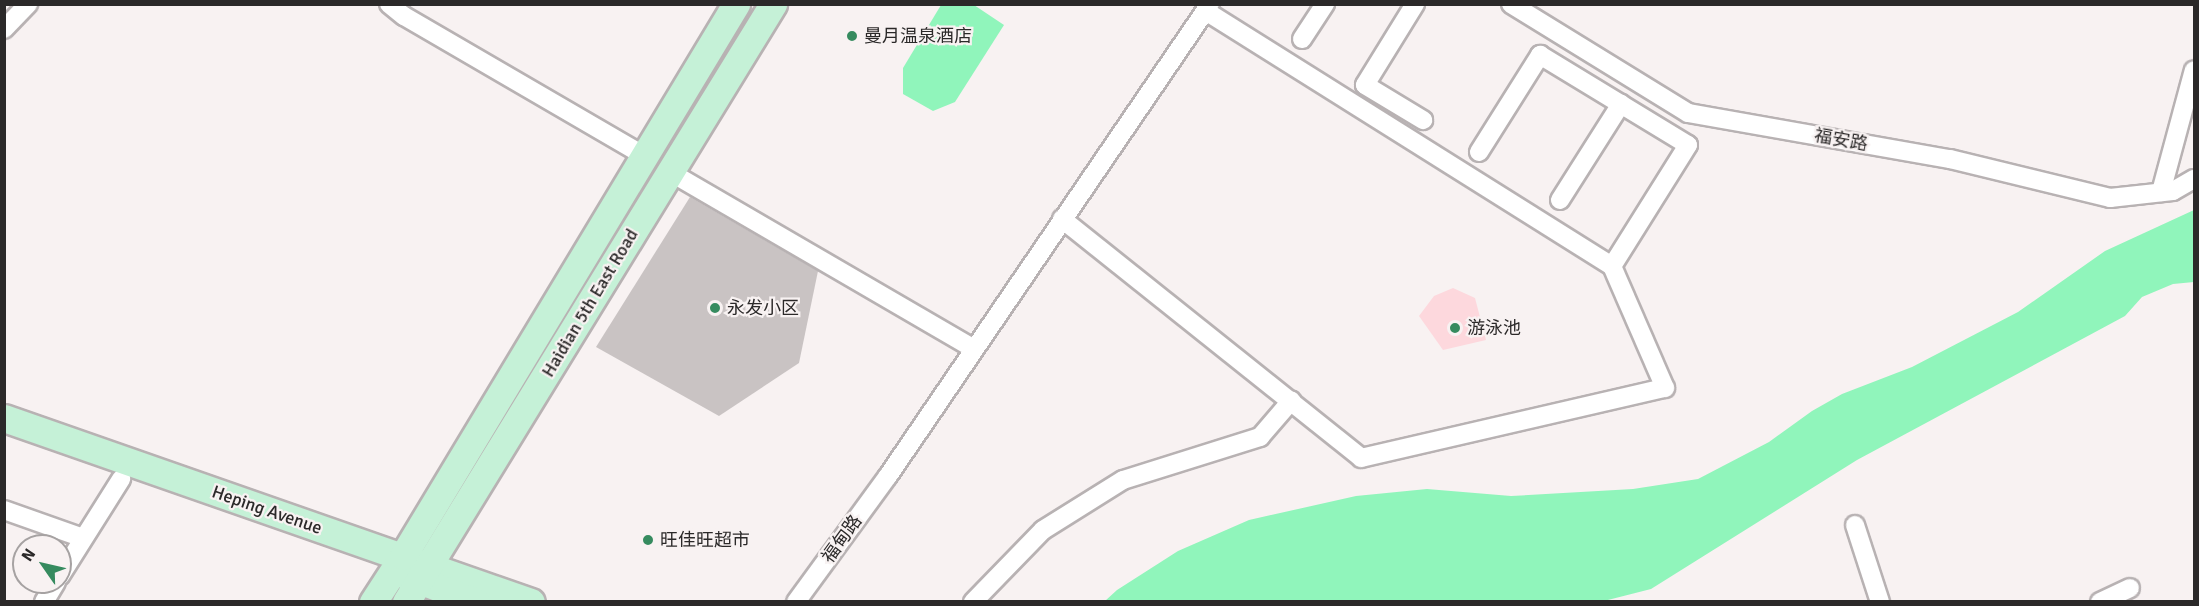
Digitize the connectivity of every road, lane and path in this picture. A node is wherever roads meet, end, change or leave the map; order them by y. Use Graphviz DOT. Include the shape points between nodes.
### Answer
graph roads {
  1 [pos="28,4"];
  2 [pos="389,4"];
  3 [pos="736,4"];
  4 [pos="773,4"];
  5 [pos="1325,4"];
  6 [pos="1415,4"];
  7 [pos="1511,4"];
  8 [pos="1208,8"];
  9 [pos="4,29"];
  10 [pos="1302,39"];
  11 [pos="2194,70"];
  12 [pos="1621,104"];
  13 [pos="1423,120"];
  14 [pos="1479,152"];
  15 [pos="645,156"];
  16 [pos="670,172"];
  17 [pos="2194,179"];
  18 [pos="2162,192"];
  19 [pos="1560,200"];
  20 [pos="1062,219"];
  21 [pos="1612,266"];
  22 [pos="974,349"];
  23 [pos="1291,401"];
  24 [pos="4,418"];
  25 [pos="4,437"];
  26 [pos="121,479"];
  27 [pos="4,510"];
  28 [pos="1856,525"];
  29 [pos="83,538"];
  30 [pos="72,556"];
  31 [pos="397,563"];
  32 [pos="419,582"];
  33 [pos="2130,588"];
  34 [pos="373,602"];
  35 [pos="476,602"];
  36 [pos="531,602"];
  37 [pos="796,602"];
  38 [pos="973,602"];
  39 [pos="1880,602"];
  40 [pos="2100,602"];
  1 -- 9 [label="street"];
  2 -- 15 [label="street"];
  3 -- 15 [label="main road, Haidian 5th East Road"];
  4 -- 16 [label="main road, Haidian 5th East Road"];
  5 -- 10 [label="street"];
  6 -- 13 [label="street" via="1365,85"];
  7 -- 18 [label="street, 福安路" via="1688,113 1950,159 2110,198"];
  8 -- 20 [label="street, 福甸路"];
  8 -- 21 [label="street"];
  11 -- 18 [label="street"];
  12 -- 14 [label="street" via="1540,55"];
  12 -- 19 [label="street"];
  12 -- 21 [label="street" via="1688,145"];
  15 -- 31 [label="main road, Haidian 5th East Road"];
  16 -- 22 [label="street"];
  16 -- 32 [label="main road, Haidian 5th East Road"];
  17 -- 18 [label="street, 福安路" via="2173,191"];
  20 -- 22 [label="street, 福甸路"];
  20 -- 23 [label="street"];
  21 -- 23 [label="street" via="1665,388 1361,458"];
  22 -- 37 [label="street, 福甸路"];
  23 -- 38 [label="street" via="1260,436 1123,480 1043,530"];
  24 -- 31 [label="main road, Heping Avenue"];
  25 -- 26 [label="main road, Heping Avenue"];
  26 -- 29 [label="street"];
  26 -- 31 [label="main road, Heping Avenue"];
  27 -- 29 [label="street"];
  28 -- 39 [label="street"];
  29 -- 30 [label="street"];
  31 -- 32 [label="main road, Heping Avenue"];
  31 -- 34 [label="main road, Haidian 5th East Road"];
  32 -- 35 [label="main road, Heping Avenue"];
  32 -- 36 [label="main road, Heping Avenue"];
  33 -- 40 [label="street"];
}
